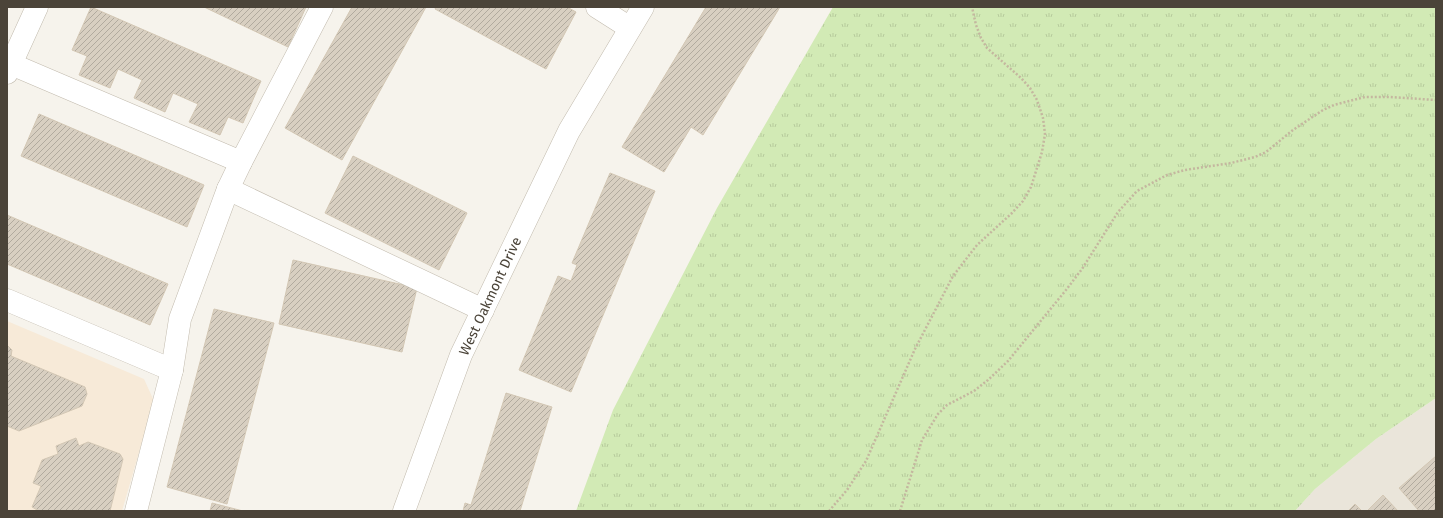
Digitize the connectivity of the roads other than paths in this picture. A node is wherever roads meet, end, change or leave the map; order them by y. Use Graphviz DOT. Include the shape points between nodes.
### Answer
graph roads {
  1 [pos="37,7"];
  2 [pos="322,7"];
  3 [pos="597,7"];
  4 [pos="643,7"];
  5 [pos="630,28"];
  6 [pos="9,69"];
  7 [pos="241,162"];
  8 [pos="228,189"];
  9 [pos="7,300"];
  10 [pos="483,310"];
  11 [pos="172,370"];
  12 [pos="136,511"];
  13 [pos="404,511"];
  1 -- 6 [label="street"];
  2 -- 7 [label="street"];
  3 -- 5 [label="street"];
  4 -- 5 [label="street, West Oakmont Drive"];
  5 -- 10 [label="street, West Oakmont Drive" via="569,131"];
  6 -- 7 [label="street"];
  7 -- 8 [label="street"];
  8 -- 10 [label="street"];
  8 -- 11 [label="street" via="180,319"];
  9 -- 11 [label="street"];
  10 -- 13 [label="street, West Oakmont Drive" via="462,355"];
  11 -- 12 [label="street"];
}
